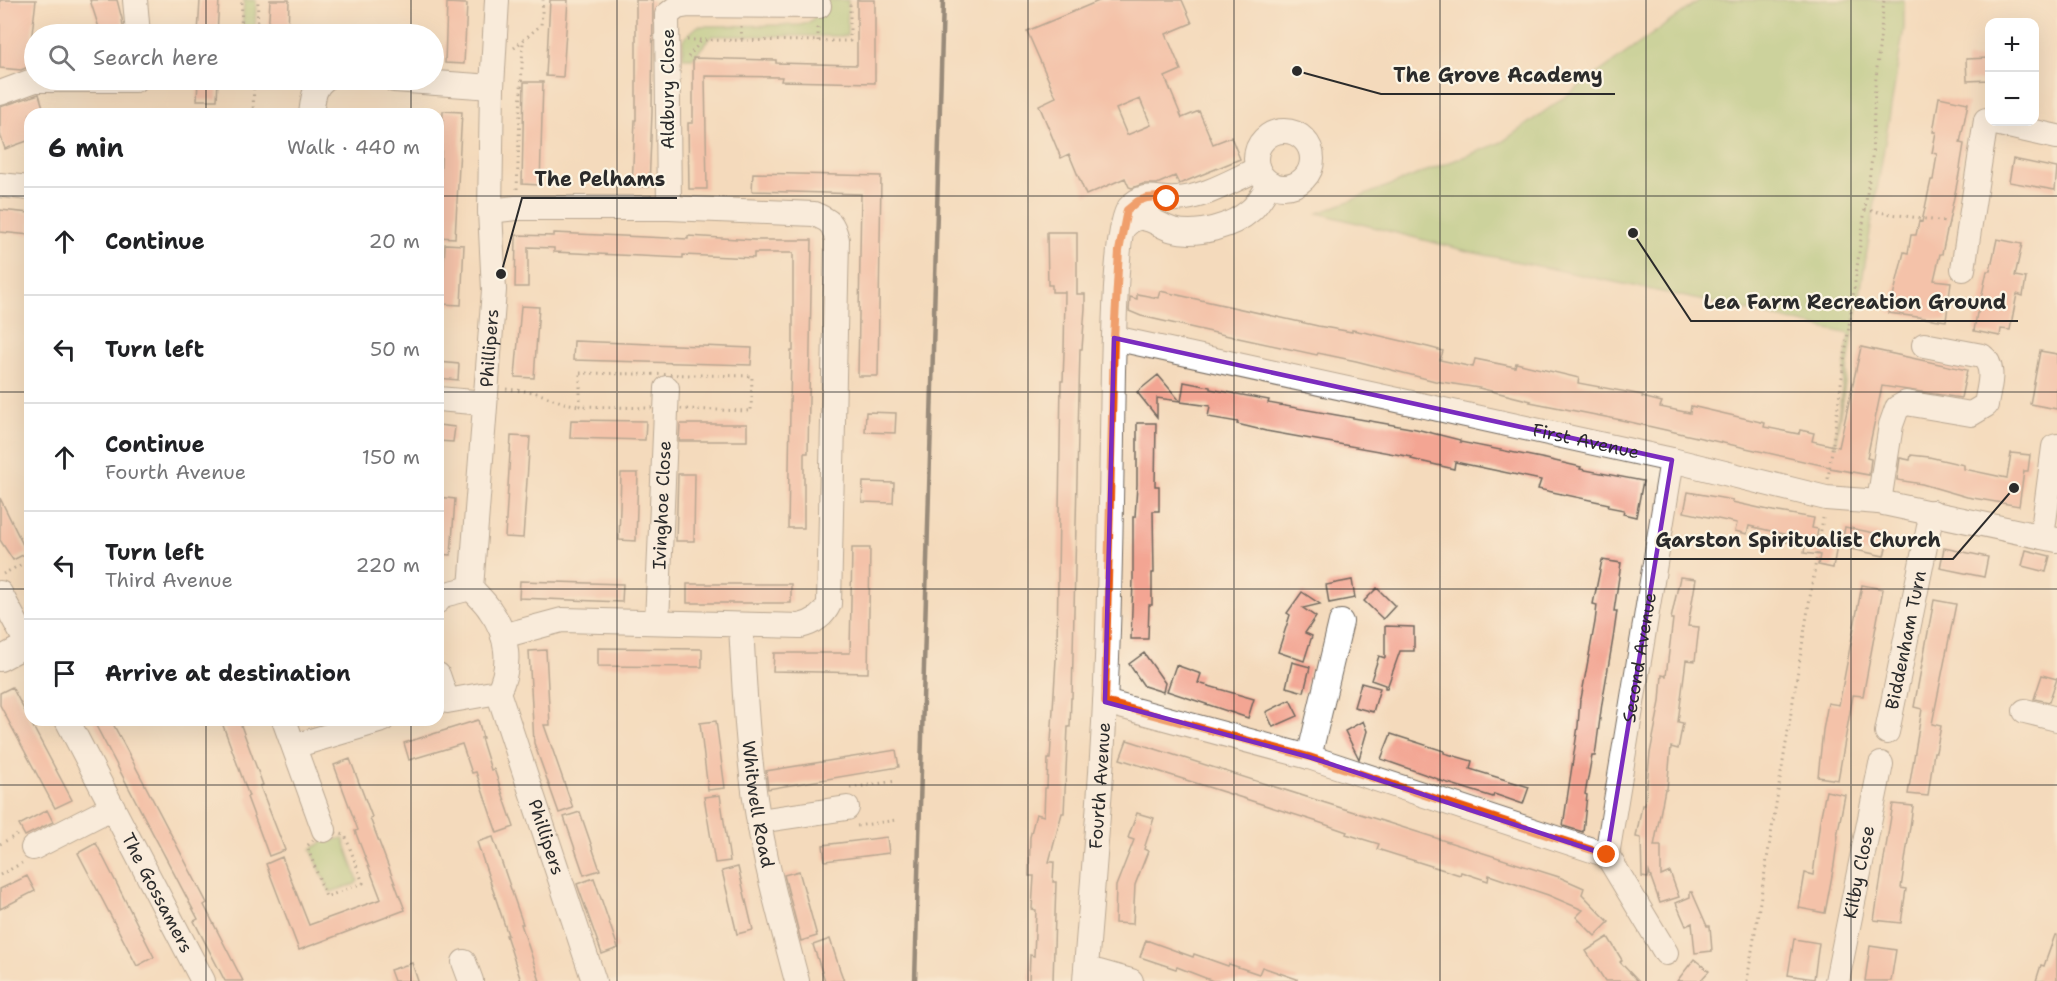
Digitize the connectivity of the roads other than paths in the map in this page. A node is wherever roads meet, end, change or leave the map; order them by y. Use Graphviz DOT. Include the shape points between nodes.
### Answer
graph roads {
  1 [pos="135,0"];
  2 [pos="497,0"];
  3 [pos="819,6"];
  4 [pos="137,24"];
  5 [pos="24,84"];
  6 [pos="444,84"];
  7 [pos="492,87"];
  8 [pos="316,90"];
  9 [pos="0,93"];
  10 [pos="312,108"];
  11 [pos="1985,126"];
  12 [pos="2011,126"];
  13 [pos="2057,137"];
  14 [pos="0,185"];
  15 [pos="24,187"];
  16 [pos="669,208"];
  17 [pos="490,211"];
  18 [pos="1121,240"];
  19 [pos="1963,269"];
  20 [pos="1114,338"];
  21 [pos="1924,345"];
  22 [pos="667,388"];
  23 [pos="486,395"];
  24 [pos="444,398"];
  25 [pos="2057,447"];
  26 [pos="1672,460"];
  27 [pos="1879,502"];
  28 [pos="1932,512"];
  29 [pos="2049,538"];
  30 [pos="471,588"];
  31 [pos="0,593"];
  32 [pos="444,595"];
  33 [pos="657,622"];
  34 [pos="1341,622"];
  35 [pos="741,625"];
  36 [pos="503,636"];
  37 [pos="24,637"];
  38 [pos="24,648"];
  39 [pos="0,658"];
  40 [pos="498,692"];
  41 [pos="1105,702"];
  42 [pos="444,703"];
  43 [pos="2025,711"];
  44 [pos="2057,719"];
  45 [pos="70,726"];
  46 [pos="286,726"];
  47 [pos="362,726"];
  48 [pos="1887,732"];
  49 [pos="294,746"];
  50 [pos="1309,757"];
  51 [pos="1881,764"];
  52 [pos="113,807"];
  53 [pos="847,808"];
  54 [pos="759,821"];
  55 [pos="324,830"];
  56 [pos="33,848"];
  57 [pos="1607,855"];
  58 [pos="1666,953"];
  59 [pos="1086,976"];
  60 [pos="199,980"];
  61 [pos="594,981"];
  62 [pos="797,981"];
  63 [pos="1131,981"];
  64 [pos="1837,981"];
  1 -- 4 [label="street"];
  2 -- 7 [label="street, Phillipers"];
  3 -- 16 [label="street, Aldbury Close" via="689,5 677,7 667,15"];
  5 -- 9 [label="street"];
  6 -- 7 [label="street"];
  7 -- 17 [label="street, Phillipers"];
  8 -- 10 [label="street"];
  11 -- 19 [label="street"];
  12 -- 13 [label="street"];
  14 -- 15 [label="street"];
  16 -- 17 [label="street"];
  16 -- 35 [label="street" via="814,214 833,225 837,240 829,604 809,624"];
  17 -- 23 [label="street, Phillipers" via="494,290"];
  18 -- 18 [label="street" via="1129,221 1143,218 1181,232 1199,231 1236,219 1252,209 1264,176 1175,200 1158,197 1138,201 1127,210"];
  18 -- 20 [label="street, Fourth Avenue"];
  20 -- 26 [label="street, First Avenue"];
  20 -- 41 [label="street, Fourth Avenue"];
  21 -- 27 [label="street" via="1988,360 1991,368 1986,405 1971,414 1906,403 1897,408"];
  22 -- 33 [label="street, Ivinghoe Close"];
  23 -- 24 [label="street"];
  23 -- 30 [label="street, Phillipers"];
  25 -- 29 [label="street"];
  26 -- 27 [label="street, First Avenue" via="1826,498"];
  26 -- 57 [label="street, Second Avenue"];
  27 -- 28 [label="street, First Avenue"];
  28 -- 29 [label="street, First Avenue"];
  28 -- 48 [label="street, Biddenham Turn"];
  30 -- 32 [label="street"];
  30 -- 36 [label="street" via="491,611"];
  31 -- 37 [label="street"];
  33 -- 35 [label="street"];
  33 -- 36 [label="street" via="562,620"];
  34 -- 50 [label="street"];
  35 -- 54 [label="street, Whitwell Road"];
  36 -- 40 [label="street" via="507,662"];
  38 -- 39 [label="street"];
  40 -- 42 [label="street"];
  40 -- 61 [label="street, Phillipers"];
  41 -- 50 [label="street"];
  41 -- 59 [label="street, Fourth Avenue"];
  43 -- 44 [label="street"];
  45 -- 52 [label="street, The Gossamers"];
  46 -- 49 [label="street"];
  47 -- 49 [label="street"];
  49 -- 55 [label="street"];
  50 -- 57 [label="street"];
  51 -- 64 [label="street, Kilby Close"];
  52 -- 56 [label="street"];
  52 -- 60 [label="street, The Gossamers"];
  53 -- 54 [label="street"];
  54 -- 62 [label="street, Whitwell Road" via="773,893"];
  57 -- 58 [label="street"];
  59 -- 63 [label="street" via="1099,972"];
}
